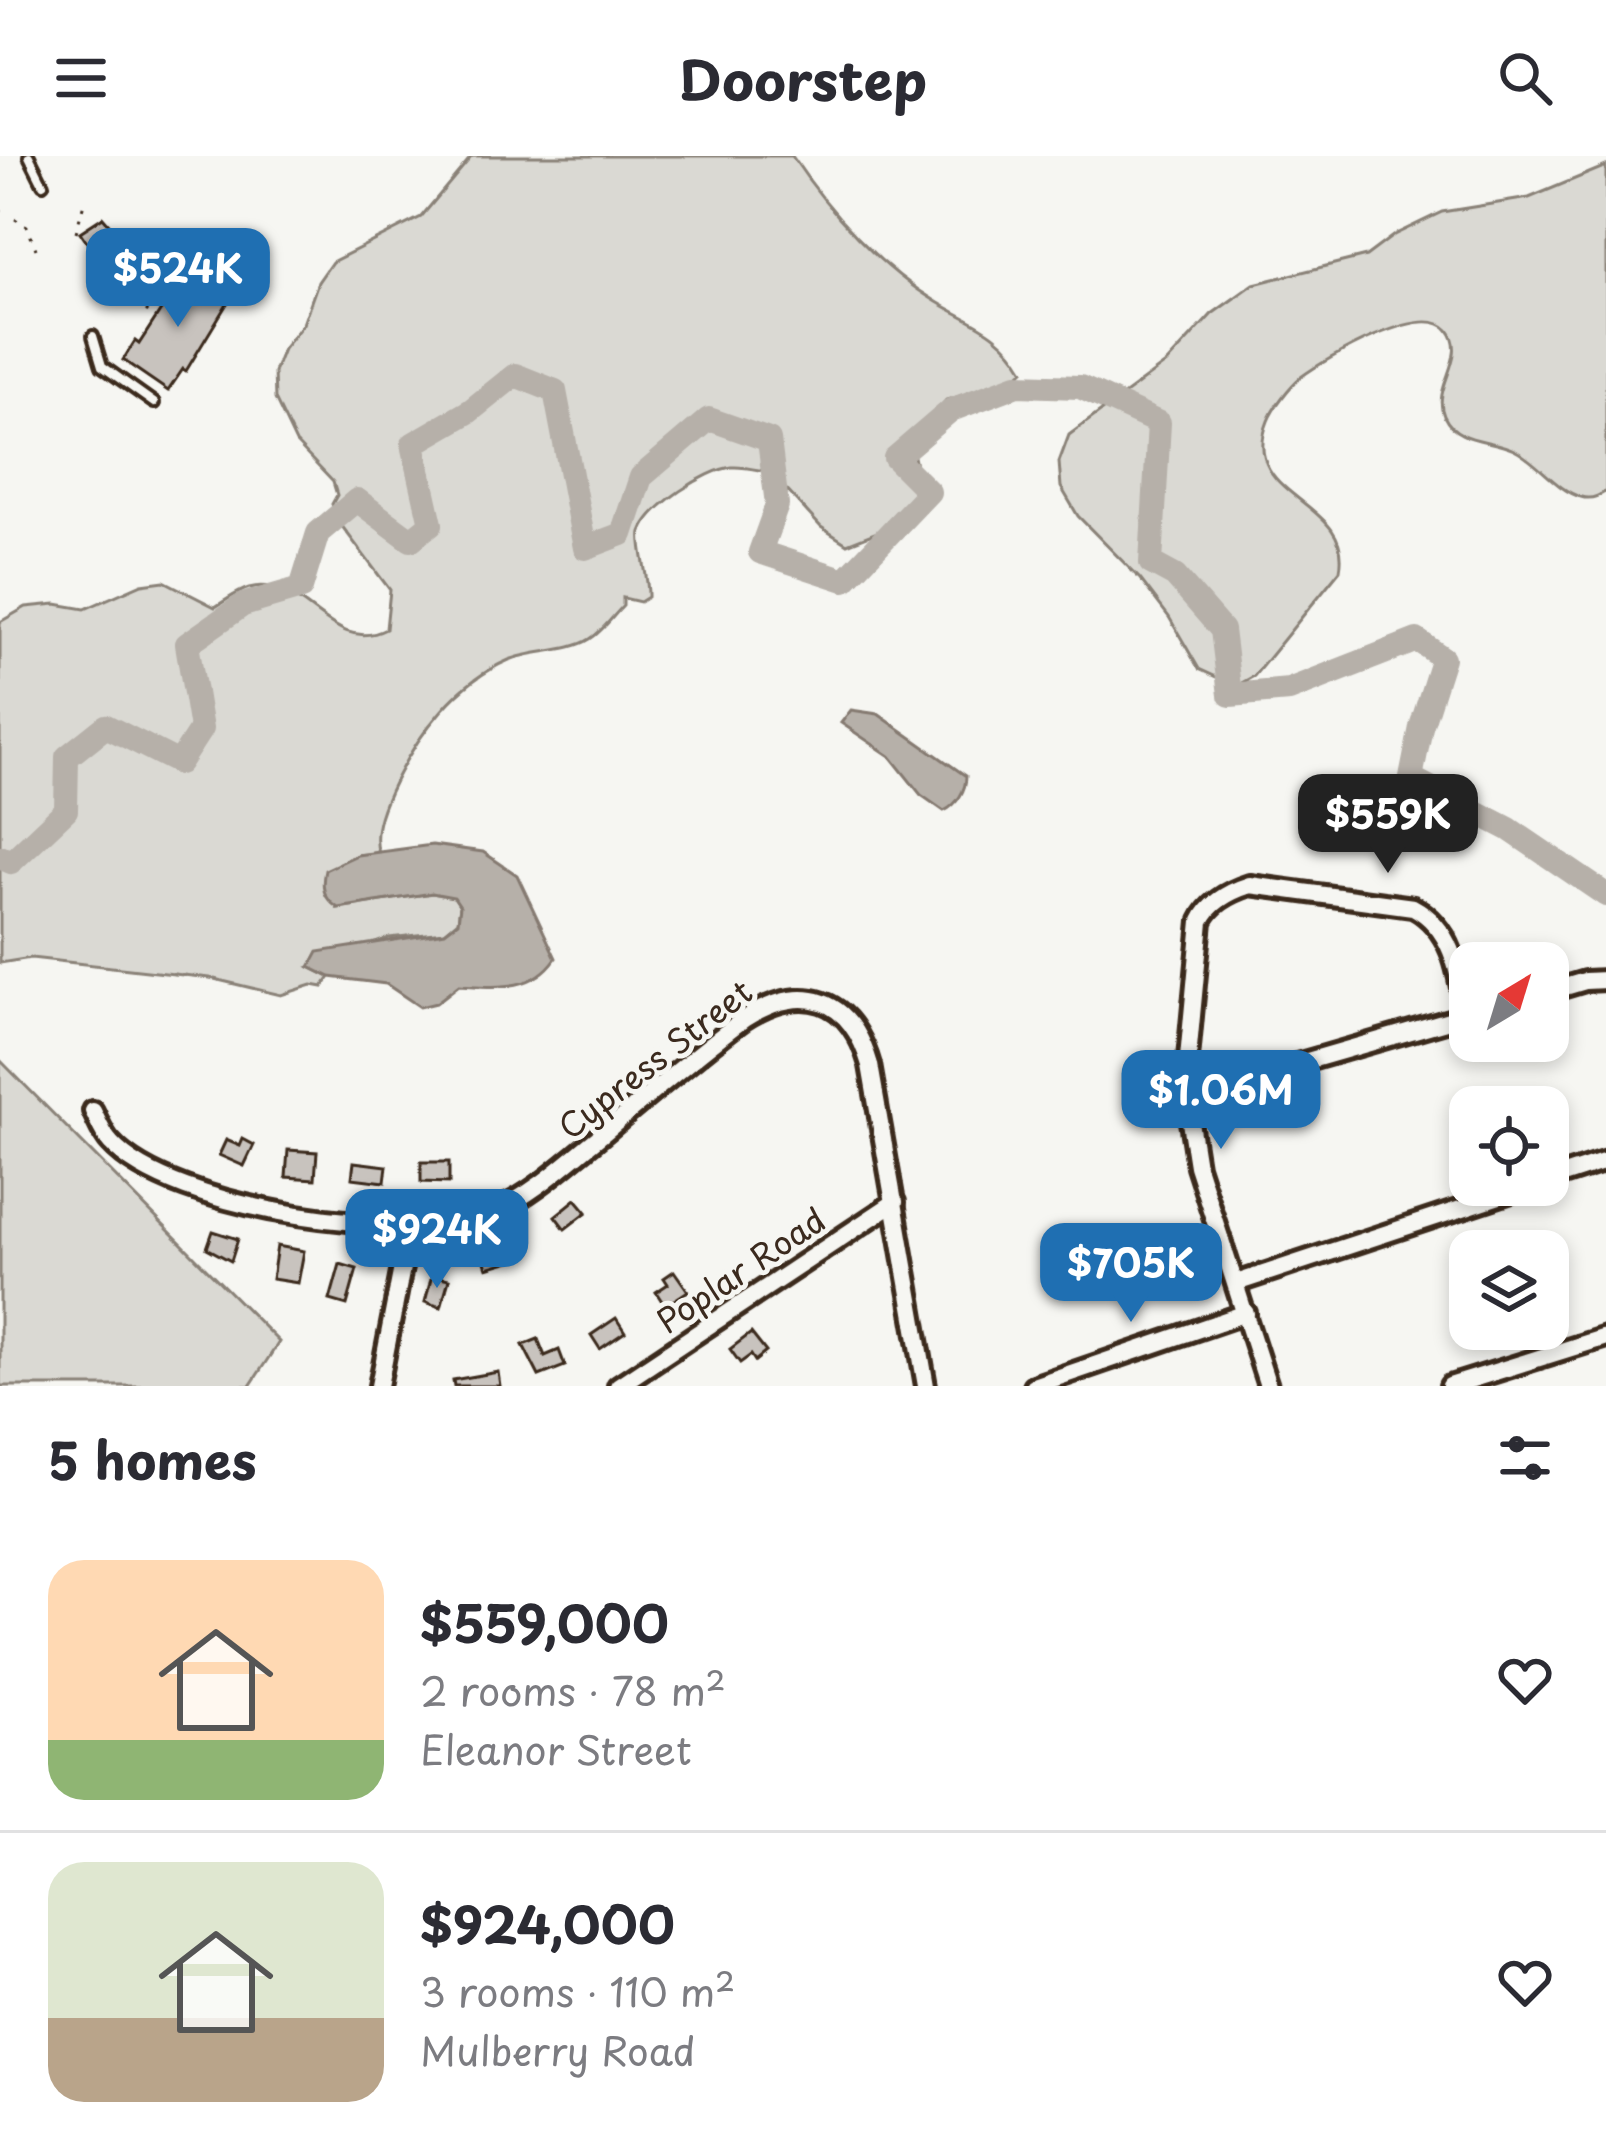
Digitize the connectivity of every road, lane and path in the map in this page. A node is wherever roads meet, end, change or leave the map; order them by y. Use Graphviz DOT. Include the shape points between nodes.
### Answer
graph roads {
  1 [pos="29,156"];
  2 [pos="44,184"];
  3 [pos="85,199"];
  4 [pos="15,219"];
  5 [pos="76,232"];
  6 [pos="156,247"];
  7 [pos="36,249"];
  8 [pos="98,269"];
  9 [pos="236,286"];
  10 [pos="135,302"];
  11 [pos="93,336"];
  12 [pos="154,403"];
  13 [pos="1449,946"];
  14 [pos="1606,980"];
  15 [pos="1569,986"];
  16 [pos="1449,1020"];
  17 [pos="1185,1090"];
  18 [pos="93,1111"];
  19 [pos="1606,1161"];
  20 [pos="1569,1173"];
  21 [pos="896,1202"];
  22 [pos="1469,1206"];
  23 [pos="411,1221"];
  24 [pos="1236,1283"];
  25 [pos="1246,1313"];
  26 [pos="1606,1337"];
  27 [pos="380,1386"];
  28 [pos="619,1386"];
  29 [pos="926,1386"];
  30 [pos="1033,1386"];
  31 [pos="1268,1386"];
  32 [pos="1450,1386"];
  1 -- 2 [label="lane"];
  3 -- 5 [label="path"];
  4 -- 7 [label="path"];
  6 -- 9 [label="lane" via="190,256"];
  8 -- 10 [label="path"];
  11 -- 12 [label="lane" via="102,366"];
  13 -- 17 [label="street" via="1413,907 1265,885 1236,889 1202,921"];
  14 -- 15 [label="street"];
  16 -- 17 [label="street"];
  17 -- 24 [label="street" via="1197,1166"];
  18 -- 23 [label="street, Cypress Street" via="110,1142 139,1165 206,1194 308,1217"];
  19 -- 20 [label="street"];
  21 -- 23 [label="street, Cypress Street" via="858,1032 830,1006 792,997 744,1019 514,1200 476,1216"];
  21 -- 28 [label="street, Poplar Road"];
  21 -- 29 [label="street, Cypress Street"];
  22 -- 24 [label="street"];
  23 -- 27 [label="street"];
  24 -- 25 [label="street"];
  25 -- 30 [label="street"];
  25 -- 31 [label="street"];
  26 -- 32 [label="street"];
}
